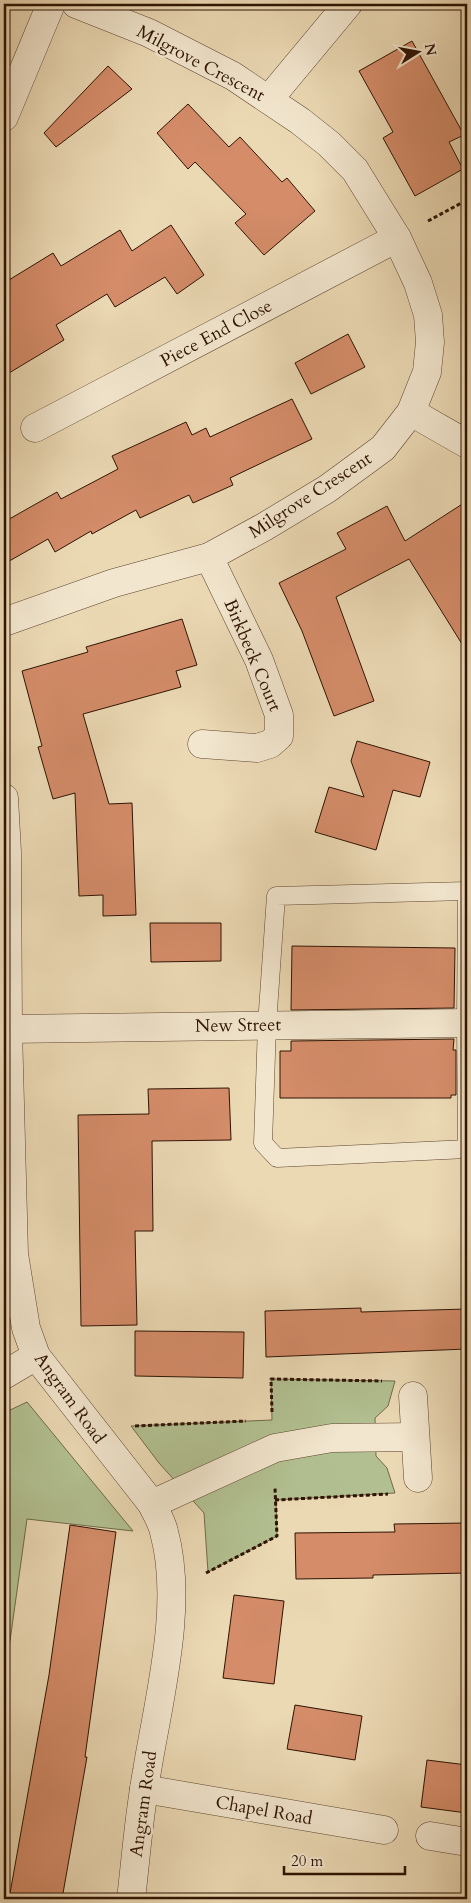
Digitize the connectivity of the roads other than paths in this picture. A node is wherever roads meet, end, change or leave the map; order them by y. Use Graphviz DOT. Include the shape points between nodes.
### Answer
graph roads {
  1 [pos="51,4"];
  2 [pos="76,4"];
  3 [pos="348,4"];
  4 [pos="269,98"];
  5 [pos="4,117"];
  6 [pos="397,238"];
  7 [pos="410,412"];
  8 [pos="35,428"];
  9 [pos="467,444"];
  10 [pos="209,557"];
  11 [pos="4,622"];
  12 [pos="202,744"];
  13 [pos="4,798"];
  14 [pos="467,891"];
  15 [pos="467,897"];
  16 [pos="6,950"];
  17 [pos="466,1023"];
  18 [pos="266,1025"];
  19 [pos="8,1029"];
  20 [pos="467,1141"];
  21 [pos="467,1149"];
  22 [pos="36,1356"];
  23 [pos="4,1375"];
  24 [pos="413,1396"];
  25 [pos="415,1436"];
  26 [pos="418,1478"];
  27 [pos="152,1504"];
  28 [pos="144,1789"];
  29 [pos="384,1830"];
  30 [pos="430,1836"];
  31 [pos="467,1842"];
  32 [pos="130,1899"];
  1 -- 5 [label="street"];
  2 -- 4 [label="street, Milgrove Crescent" via="149,33 234,76"];
  3 -- 4 [label="street"];
  4 -- 6 [label="street, Milgrove Crescent" via="329,144 354,170"];
  6 -- 7 [label="street, Milgrove Crescent" via="418,282 428,315 427,372"];
  6 -- 8 [label="street, Piece End Close"];
  7 -- 9 [label="street"];
  7 -- 10 [label="street, Milgrove Crescent" via="383,448 327,489"];
  10 -- 11 [label="street, Milgrove Crescent" via="114,583"];
  10 -- 12 [label="street, Birkbeck Court" via="259,660 279,715 279,736 270,744 257,748"];
  13 -- 16 [label="street, Angram Road"];
  14 -- 18 [label="lane" via="276,896"];
  15 -- 17 [label="lane"];
  16 -- 19 [label="street, Angram Road"];
  17 -- 18 [label="street, New Street"];
  17 -- 20 [label="lane"];
  18 -- 19 [label="street, New Street"];
  18 -- 21 [label="lane" via="263,1143 277,1158"];
  19 -- 22 [label="street, Angram Road" via="14,1254 26,1328"];
  22 -- 23 [label="street"];
  22 -- 27 [label="street, Angram Road"];
  24 -- 25 [label="street"];
  25 -- 26 [label="street"];
  25 -- 27 [label="street" via="332,1438 275,1448"];
  27 -- 28 [label="street, Angram Road" via="164,1530 169,1558 171,1629"];
  28 -- 29 [label="street, Chapel Road"];
  28 -- 32 [label="street, Angram Road"];
  30 -- 31 [label="street"];
}
